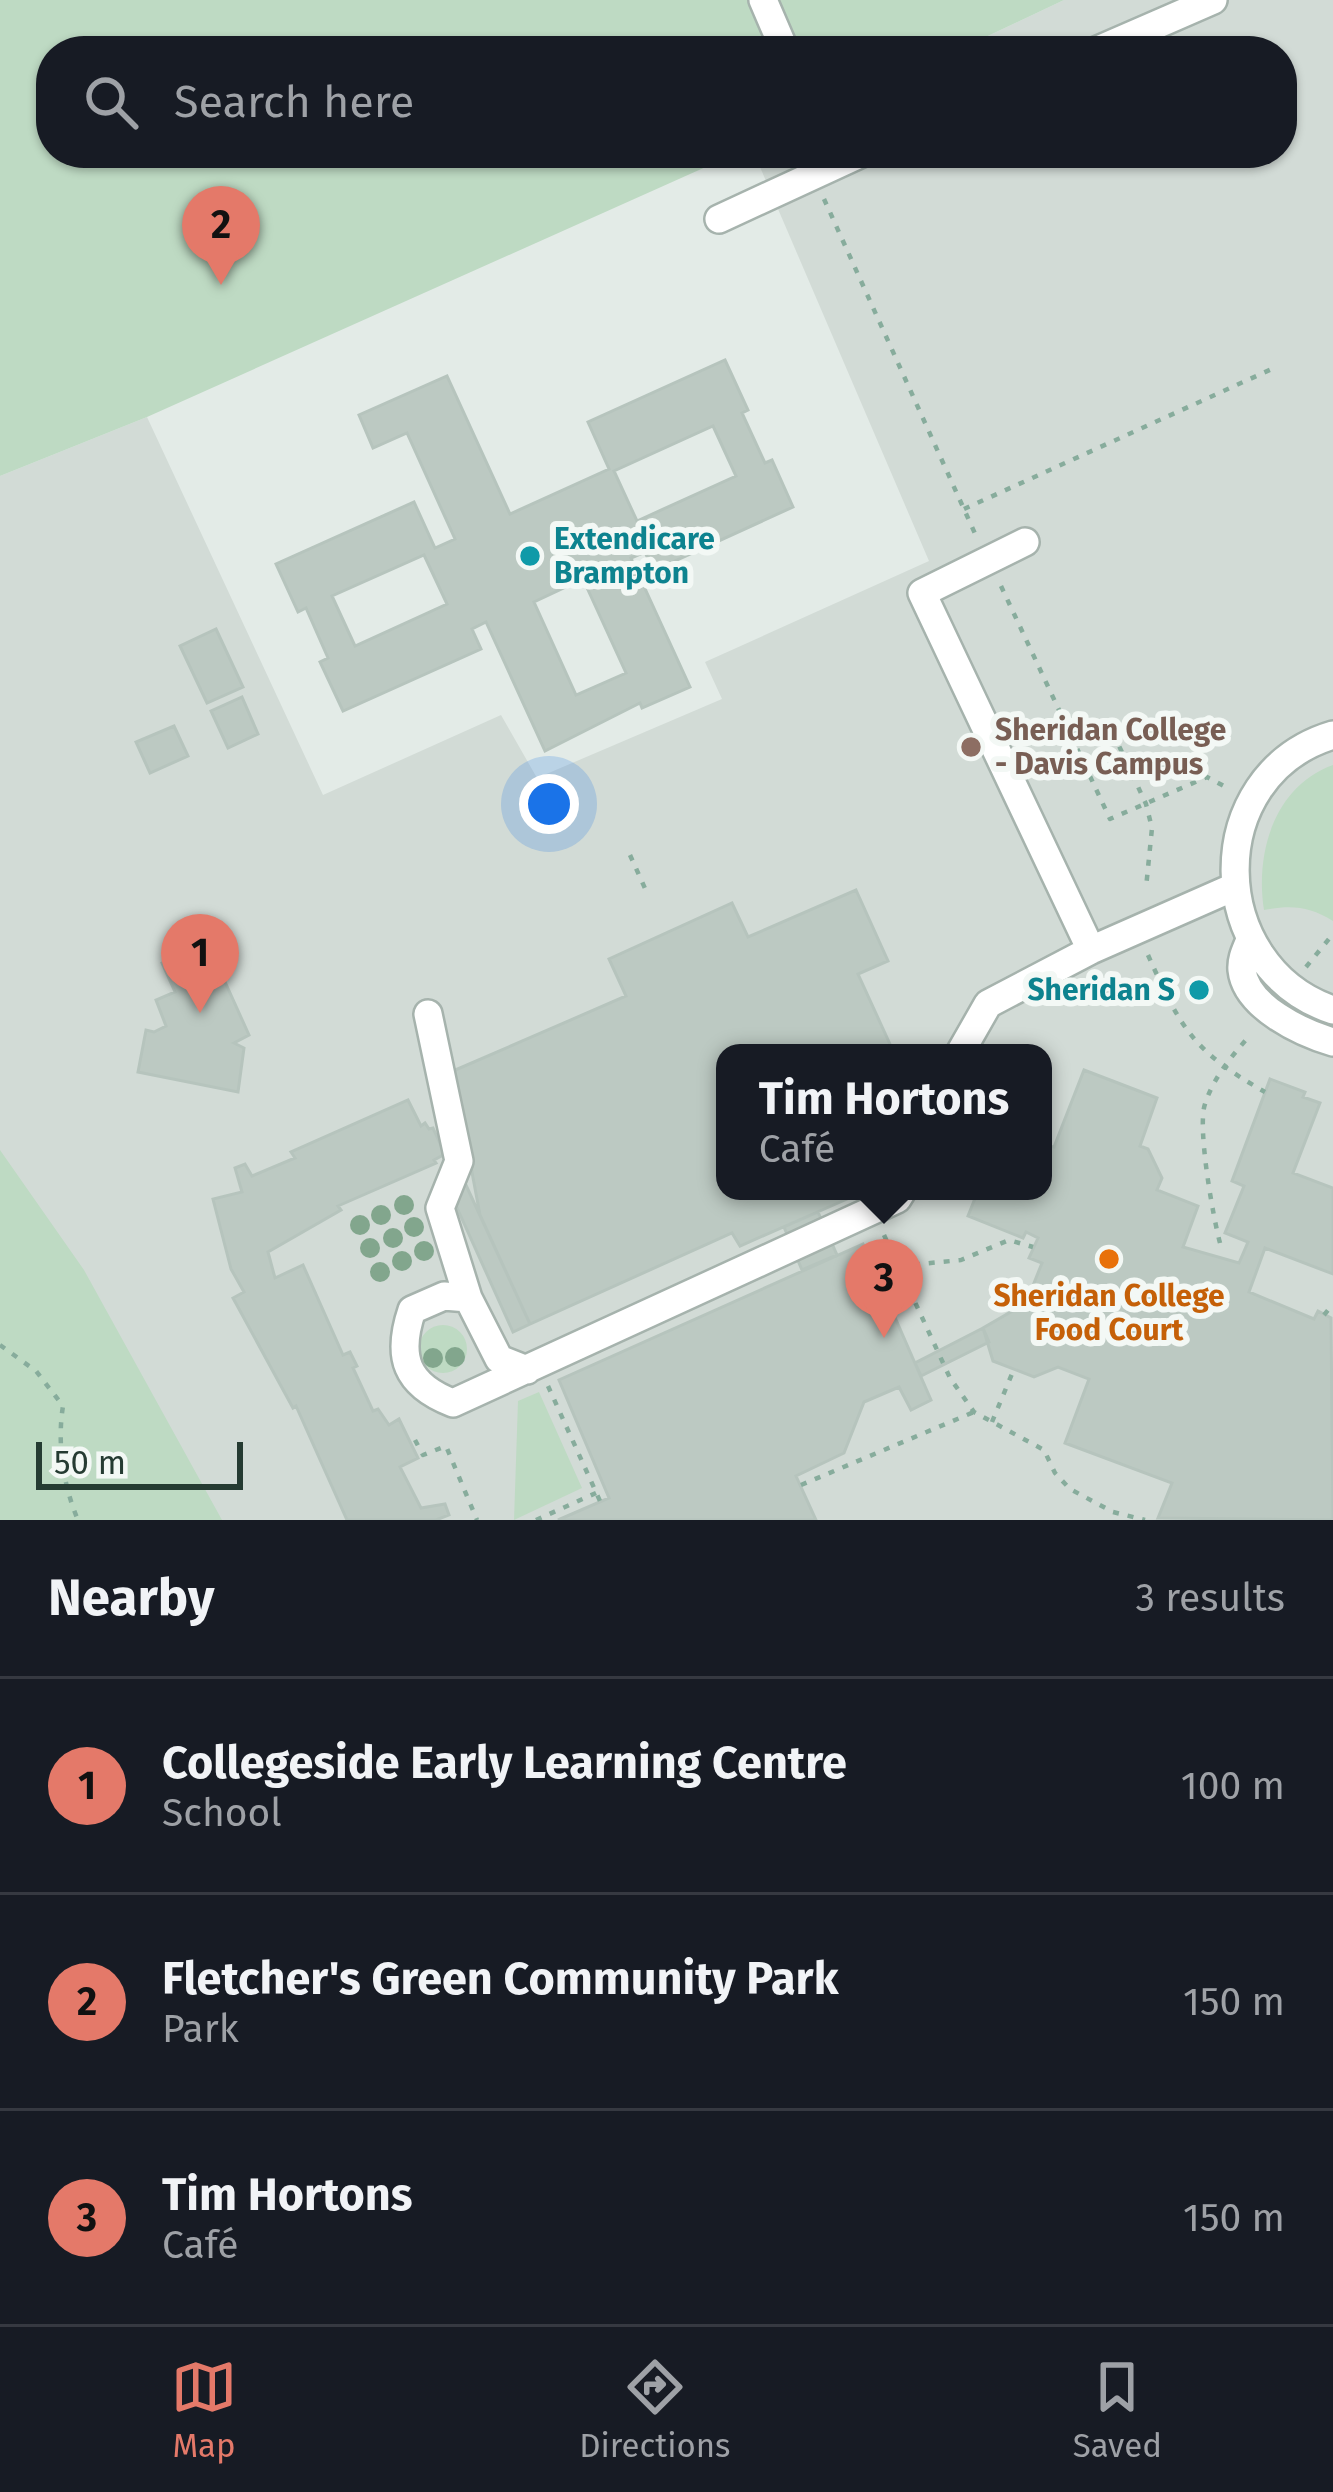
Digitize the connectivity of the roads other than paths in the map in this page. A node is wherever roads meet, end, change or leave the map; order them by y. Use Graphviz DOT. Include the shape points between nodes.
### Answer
graph roads {
  1 [pos="763,0"];
  2 [pos="1214,0"];
  3 [pos="779,36"];
  4 [pos="1131,36"];
  5 [pos="821,168"];
  6 [pos="719,219"];
  7 [pos="1025,542"];
  8 [pos="1333,735"];
  9 [pos="1234,887"];
  10 [pos="1250,940"];
  11 [pos="1090,950"];
  12 [pos="1333,1010"];
  13 [pos="428,1013"];
  14 [pos="1333,1042"];
  15 [pos="964,1044"];
  16 [pos="894,1200"];
  17 [pos="468,1298"];
  18 [pos="536,1376"];
  1 -- 3 [label="street"];
  2 -- 4 [label="street"];
  5 -- 6 [label="street"];
  7 -- 11 [label="street" via="922,593"];
  8 -- 9 [label="street" via="1289,758 1263,784 1235,850"];
  9 -- 10 [label="street"];
  9 -- 11 [label="street"];
  10 -- 12 [label="street" via="1291,988"];
  10 -- 14 [label="street" via="1247,986 1294,1026"];
  11 -- 15 [label="street" via="988,1004"];
  13 -- 17 [label="street" via="459,1161 440,1208"];
  16 -- 18 [label="street"];
  17 -- 18 [label="street" via="499,1359"];
  17 -- 18 [label="street" via="444,1296 412,1310 402,1339 412,1376 454,1403"];
}
